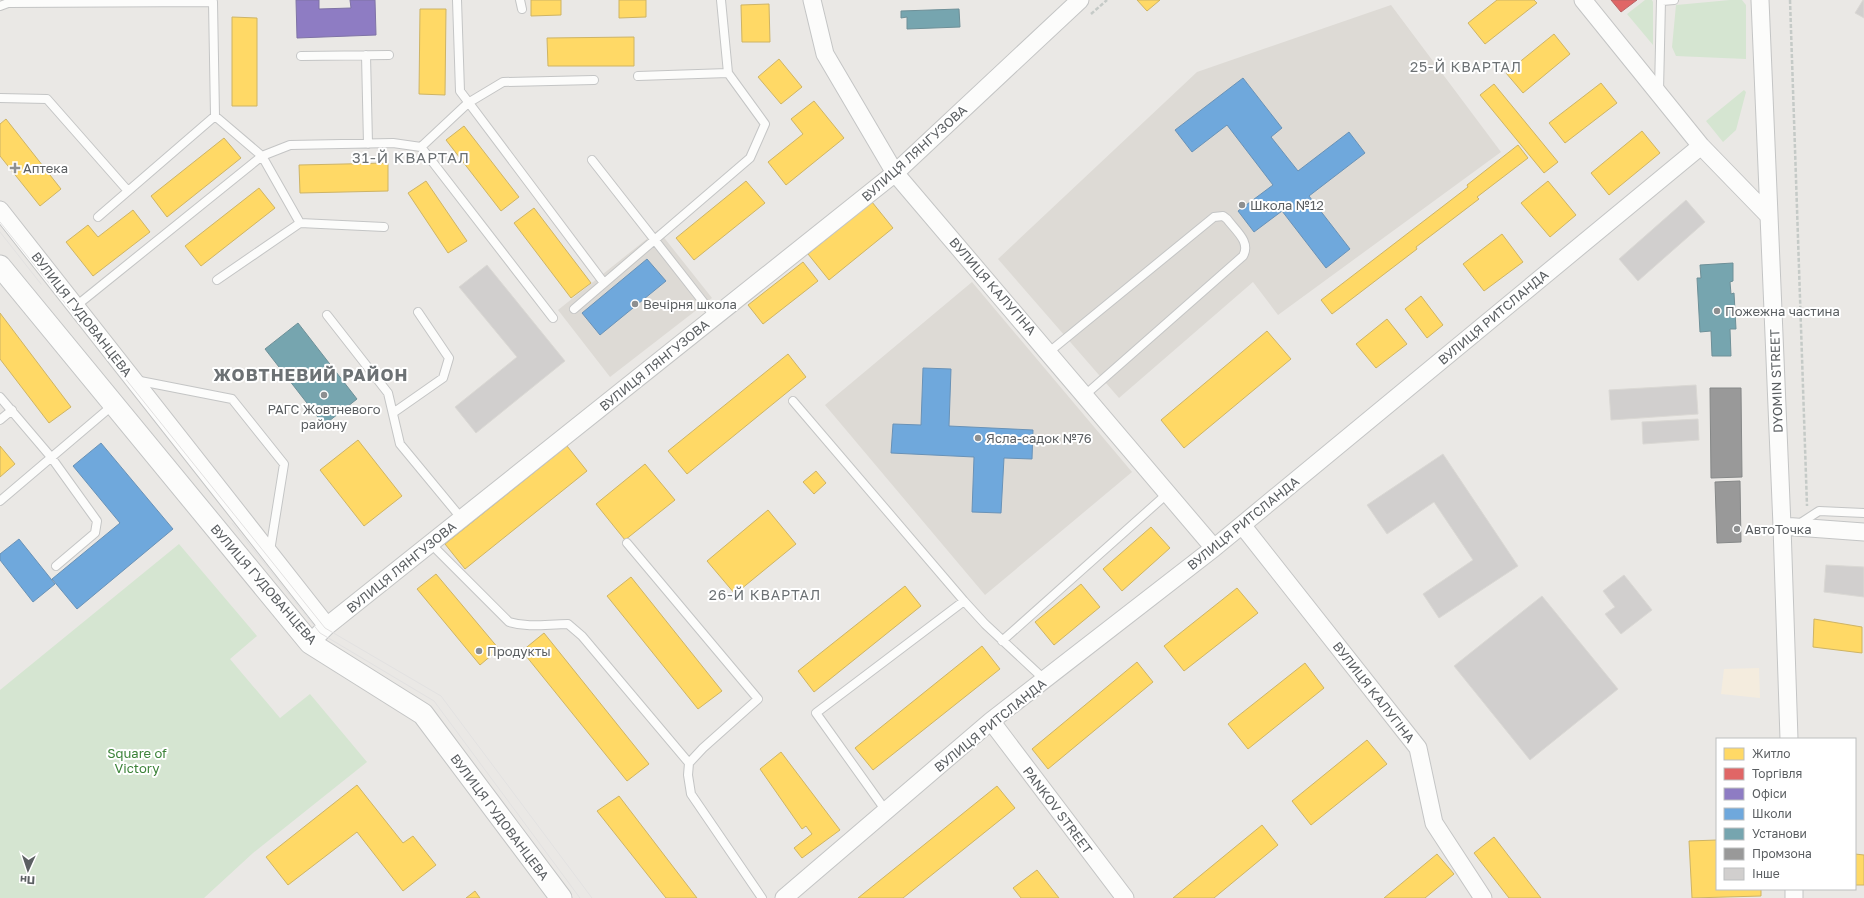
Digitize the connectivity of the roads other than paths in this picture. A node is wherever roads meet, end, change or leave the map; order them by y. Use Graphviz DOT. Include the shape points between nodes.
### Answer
graph roads {
  1 [pos="457,0"];
  2 [pos="520,0"];
  3 [pos="721,0"];
  4 [pos="812,0"];
  5 [pos="1080,0"];
  6 [pos="1583,0"];
  7 [pos="1674,0"];
  8 [pos="1760,0"];
  9 [pos="1661,1"];
  10 [pos="0,6"];
  11 [pos="522,9"];
  12 [pos="366,55"];
  13 [pos="389,55"];
  14 [pos="301,56"];
  15 [pos="728,73"];
  16 [pos="638,76"];
  17 [pos="594,80"];
  18 [pos="1659,94"];
  19 [pos="0,98"];
  20 [pos="468,103"];
  21 [pos="215,116"];
  22 [pos="368,144"];
  23 [pos="1701,146"];
  24 [pos="421,147"];
  25 [pos="262,156"];
  26 [pos="592,160"];
  27 [pos="895,173"];
  28 [pos="128,191"];
  29 [pos="0,210"];
  30 [pos="1769,216"];
  31 [pos="98,217"];
  32 [pos="300,223"];
  33 [pos="384,227"];
  34 [pos="654,240"];
  35 [pos="0,266"];
  36 [pos="217,280"];
  37 [pos="604,283"];
  38 [pos="76,306"];
  39 [pos="574,309"];
  40 [pos="418,312"];
  41 [pos="327,315"];
  42 [pos="715,317"];
  43 [pos="553,318"];
  44 [pos="1049,352"];
  45 [pos="134,379"];
  46 [pos="1085,395"];
  47 [pos="0,397"];
  48 [pos="793,401"];
  49 [pos="113,404"];
  50 [pos="12,410"];
  51 [pos="393,413"];
  52 [pos="0,420"];
  53 [pos="51,457"];
  54 [pos="1168,493"];
  55 [pos="0,501"];
  56 [pos="1864,513"];
  57 [pos="462,518"];
  58 [pos="1242,525"];
  59 [pos="1788,527"];
  60 [pos="1864,532"];
  61 [pos="627,543"];
  62 [pos="431,544"];
  63 [pos="1214,548"];
  64 [pos="269,552"];
  65 [pos="56,566"];
  66 [pos="964,601"];
  67 [pos="327,626"];
  68 [pos="1002,641"];
  69 [pos="310,643"];
  70 [pos="1044,680"];
  71 [pos="991,721"];
  72 [pos="1789,738"];
  73 [pos="688,763"];
  74 [pos="886,811"];
  75 [pos="561,898"];
  76 [pos="762,898"];
  77 [pos="784,898"];
  78 [pos="1125,898"];
  79 [pos="1484,898"];
  1 -- 20 [label="lane" via="460,91"];
  2 -- 11 [label="lane"];
  3 -- 15 [label="lane"];
  4 -- 27 [label="street, ВУЛИЦЯ КАЛУГІНА" via="825,54"];
  5 -- 27 [label="street, ВУЛИЦЯ ЛЯНГУЗОВА"];
  6 -- 18 [label="street"];
  7 -- 9 [label="lane"];
  8 -- 30 [label="street, DYOMIN STREET"];
  9 -- 18 [label="lane"];
  10 -- 21 [label="lane" via="8,3 213,2"];
  12 -- 13 [label="lane"];
  12 -- 14 [label="lane"];
  12 -- 22 [label="lane"];
  15 -- 16 [label="lane"];
  15 -- 34 [label="lane" via="765,124 750,158"];
  17 -- 20 [label="lane" via="504,82"];
  18 -- 23 [label="street"];
  19 -- 28 [label="lane" via="47,100"];
  20 -- 24 [label="lane"];
  20 -- 37 [label="lane"];
  21 -- 25 [label="lane"];
  21 -- 28 [label="lane"];
  22 -- 24 [label="lane" via="393,143"];
  22 -- 25 [label="lane" via="290,145"];
  23 -- 30 [label="street"];
  23 -- 58 [label="street, ВУЛИЦЯ РИТСЛАНДА"];
  24 -- 43 [label="lane"];
  25 -- 32 [label="lane"];
  25 -- 38 [label="lane"];
  26 -- 34 [label="lane"];
  27 -- 42 [label="street, ВУЛИЦЯ ЛЯНГУЗОВА"];
  27 -- 44 [label="street, ВУЛИЦЯ КАЛУГІНА"];
  28 -- 31 [label="lane"];
  29 -- 38 [label="street, ВУЛИЦЯ ГУДОВАНЦЕВА"];
  30 -- 59 [label="street, DYOMIN STREET"];
  32 -- 33 [label="lane"];
  32 -- 36 [label="lane"];
  34 -- 37 [label="lane"];
  34 -- 42 [label="lane"];
  35 -- 49 [label="street, ВУЛИЦЯ ГУДОВАНЦЕВА"];
  37 -- 39 [label="lane"];
  38 -- 45 [label="street, ВУЛИЦЯ ГУДОВАНЦЕВА"];
  40 -- 51 [label="lane" via="449,358 443,378"];
  41 -- 51 [label="lane" via="388,393"];
  42 -- 57 [label="street, ВУЛИЦЯ ЛЯНГУЗОВА"];
  44 -- 46 [label="street, ВУЛИЦЯ КАЛУГІНА"];
  44 -- 46 [label="lane" via="1214,218 1223,216 1227,219 1246,243 1243,256"];
  45 -- 64 [label="street, ВУЛИЦЯ ГУДОВАНЦЕВА"];
  45 -- 64 [label="lane" via="232,399 284,464"];
  46 -- 54 [label="street, ВУЛИЦЯ КАЛУГІНА"];
  47 -- 50 [label="lane"];
  48 -- 66 [label="lane"];
  49 -- 53 [label="lane"];
  49 -- 69 [label="street, ВУЛИЦЯ ГУДОВАНЦЕВА"];
  50 -- 52 [label="lane"];
  50 -- 53 [label="lane"];
  51 -- 57 [label="lane" via="400,444"];
  53 -- 55 [label="lane"];
  53 -- 65 [label="lane" via="97,521 96,534"];
  54 -- 63 [label="street, ВУЛИЦЯ КАЛУГІНА"];
  54 -- 68 [label="lane"];
  56 -- 59 [label="lane" via="1819,511"];
  57 -- 62 [label="street, ВУЛИЦЯ ЛЯНГУЗОВА"];
  58 -- 63 [label="street, ВУЛИЦЯ РИТСЛАНДА"];
  58 -- 79 [label="street, ВУЛИЦЯ КАЛУГІНА" via="1418,748 1434,823"];
  59 -- 60 [label="street"];
  59 -- 72 [label="street, DYOMIN STREET"];
  61 -- 73 [label="lane" via="758,699"];
  62 -- 67 [label="street, ВУЛИЦЯ ЛЯНГУЗОВА"];
  62 -- 73 [label="lane" via="509,622 522,626 568,624 582,636"];
  63 -- 70 [label="street, ВУЛИЦЯ РИТСЛАНДА"];
  64 -- 67 [label="street, ВУЛИЦЯ ГУДОВАНЦЕВА"];
  66 -- 68 [label="lane"];
  66 -- 74 [label="lane" via="816,713"];
  67 -- 69 [label="street, ВУЛИЦЯ ЛЯНГУЗОВА"];
  68 -- 70 [label="lane"];
  69 -- 75 [label="street, ВУЛИЦЯ ГУДОВАНЦЕВА" via="423,714"];
  70 -- 71 [label="street, ВУЛИЦЯ РИТСЛАНДА"];
  71 -- 74 [label="street, ВУЛИЦЯ РИТСЛАНДА"];
  71 -- 78 [label="street, PANKOV STREET"];
  73 -- 76 [label="lane" via="691,794"];
  74 -- 77 [label="street, ВУЛИЦЯ РИТСЛАНДА"];
}
